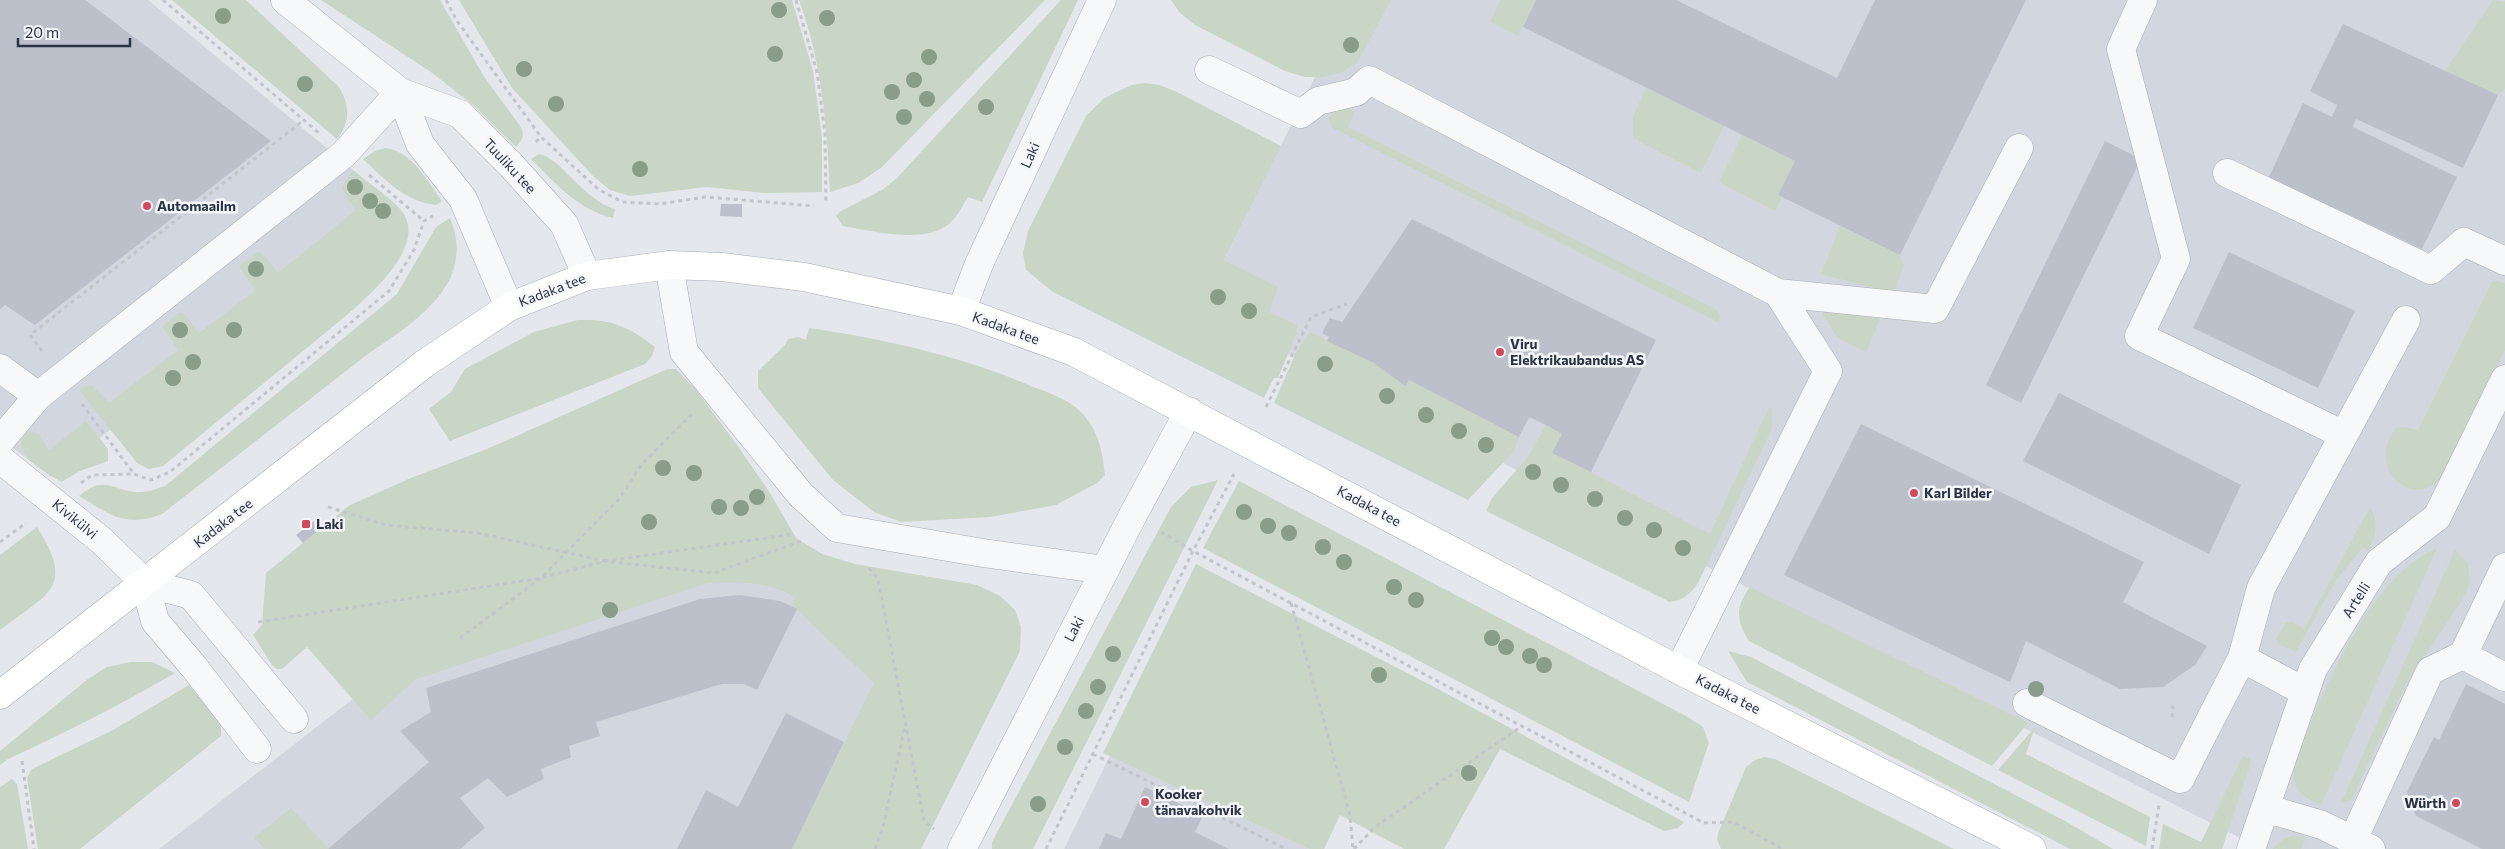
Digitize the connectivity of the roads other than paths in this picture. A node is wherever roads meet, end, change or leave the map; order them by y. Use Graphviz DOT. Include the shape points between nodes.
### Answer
graph roads {
  1 [pos="286,0"];
  2 [pos="1102,0"];
  3 [pos="2143,0"];
  4 [pos="1209,70"];
  5 [pos="400,92"];
  6 [pos="2018,148"];
  7 [pos="2227,174"];
  8 [pos="2505,261"];
  9 [pos="669,265"];
  10 [pos="587,276"];
  11 [pos="1778,292"];
  12 [pos="509,307"];
  13 [pos="960,311"];
  14 [pos="2406,320"];
  15 [pos="0,368"];
  16 [pos="2505,378"];
  17 [pos="38,396"];
  18 [pos="1189,411"];
  19 [pos="2344,435"];
  20 [pos="0,441"];
  21 [pos="0,459"];
  22 [pos="2505,567"];
  23 [pos="1105,570"];
  24 [pos="145,583"];
  25 [pos="2463,655"];
  26 [pos="2242,658"];
  27 [pos="1679,670"];
  28 [pos="2505,676"];
  29 [pos="2305,692"];
  30 [pos="0,695"];
  31 [pos="2027,703"];
  32 [pos="294,719"];
  33 [pos="257,749"];
  34 [pos="2265,808"];
  35 [pos="2362,844"];
  36 [pos="962,849"];
  37 [pos="2032,849"];
  38 [pos="2251,849"];
  1 -- 5 [label="street, Tuuliku tee"];
  2 -- 13 [label="street, Laki"];
  3 -- 19 [label="street" via="2121,49 2176,259 2139,336"];
  4 -- 11 [label="street" via="1301,114 1318,101 1356,92 1369,80"];
  5 -- 10 [label="street, Tuuliku tee" via="460,114 564,224"];
  5 -- 12 [label="street" via="420,144 463,199"];
  5 -- 17 [label="street" via="344,154"];
  6 -- 11 [label="street" via="1935,309"];
  7 -- 8 [label="street" via="2431,270 2464,242"];
  9 -- 10 [label="main road, Kadaka tee"];
  9 -- 13 [label="main road, Kadaka tee" via="722,267 804,277"];
  9 -- 23 [label="street" via="684,352 801,495 837,528"];
  10 -- 12 [label="main road, Kadaka tee"];
  11 -- 27 [label="street" via="1828,371"];
  12 -- 24 [label="main road, Kadaka tee" via="424,364"];
  13 -- 18 [label="main road, Kadaka tee" via="1074,352"];
  14 -- 19 [label="street"];
  15 -- 17 [label="street"];
  16 -- 29 [label="street, Artelli" via="2437,517 2379,562 2313,669"];
  17 -- 20 [label="street"];
  18 -- 23 [label="street, Laki"];
  18 -- 27 [label="main road, Kadaka tee"];
  19 -- 26 [label="street" via="2261,588"];
  21 -- 24 [label="street, Kivikülvi" via="102,541"];
  22 -- 25 [label="street"];
  23 -- 36 [label="street, Laki"];
  24 -- 30 [label="main road, Kadaka tee"];
  24 -- 32 [label="street" via="191,595"];
  24 -- 33 [label="street" via="155,621"];
  25 -- 28 [label="street"];
  25 -- 35 [label="street" via="2430,670"];
  26 -- 29 [label="street"];
  26 -- 31 [label="street" via="2180,780"];
  27 -- 37 [label="main road, Kadaka tee"];
  29 -- 34 [label="street, Artelli"];
  34 -- 35 [label="street" via="2322,825"];
  34 -- 38 [label="street, Artelli"];
}
